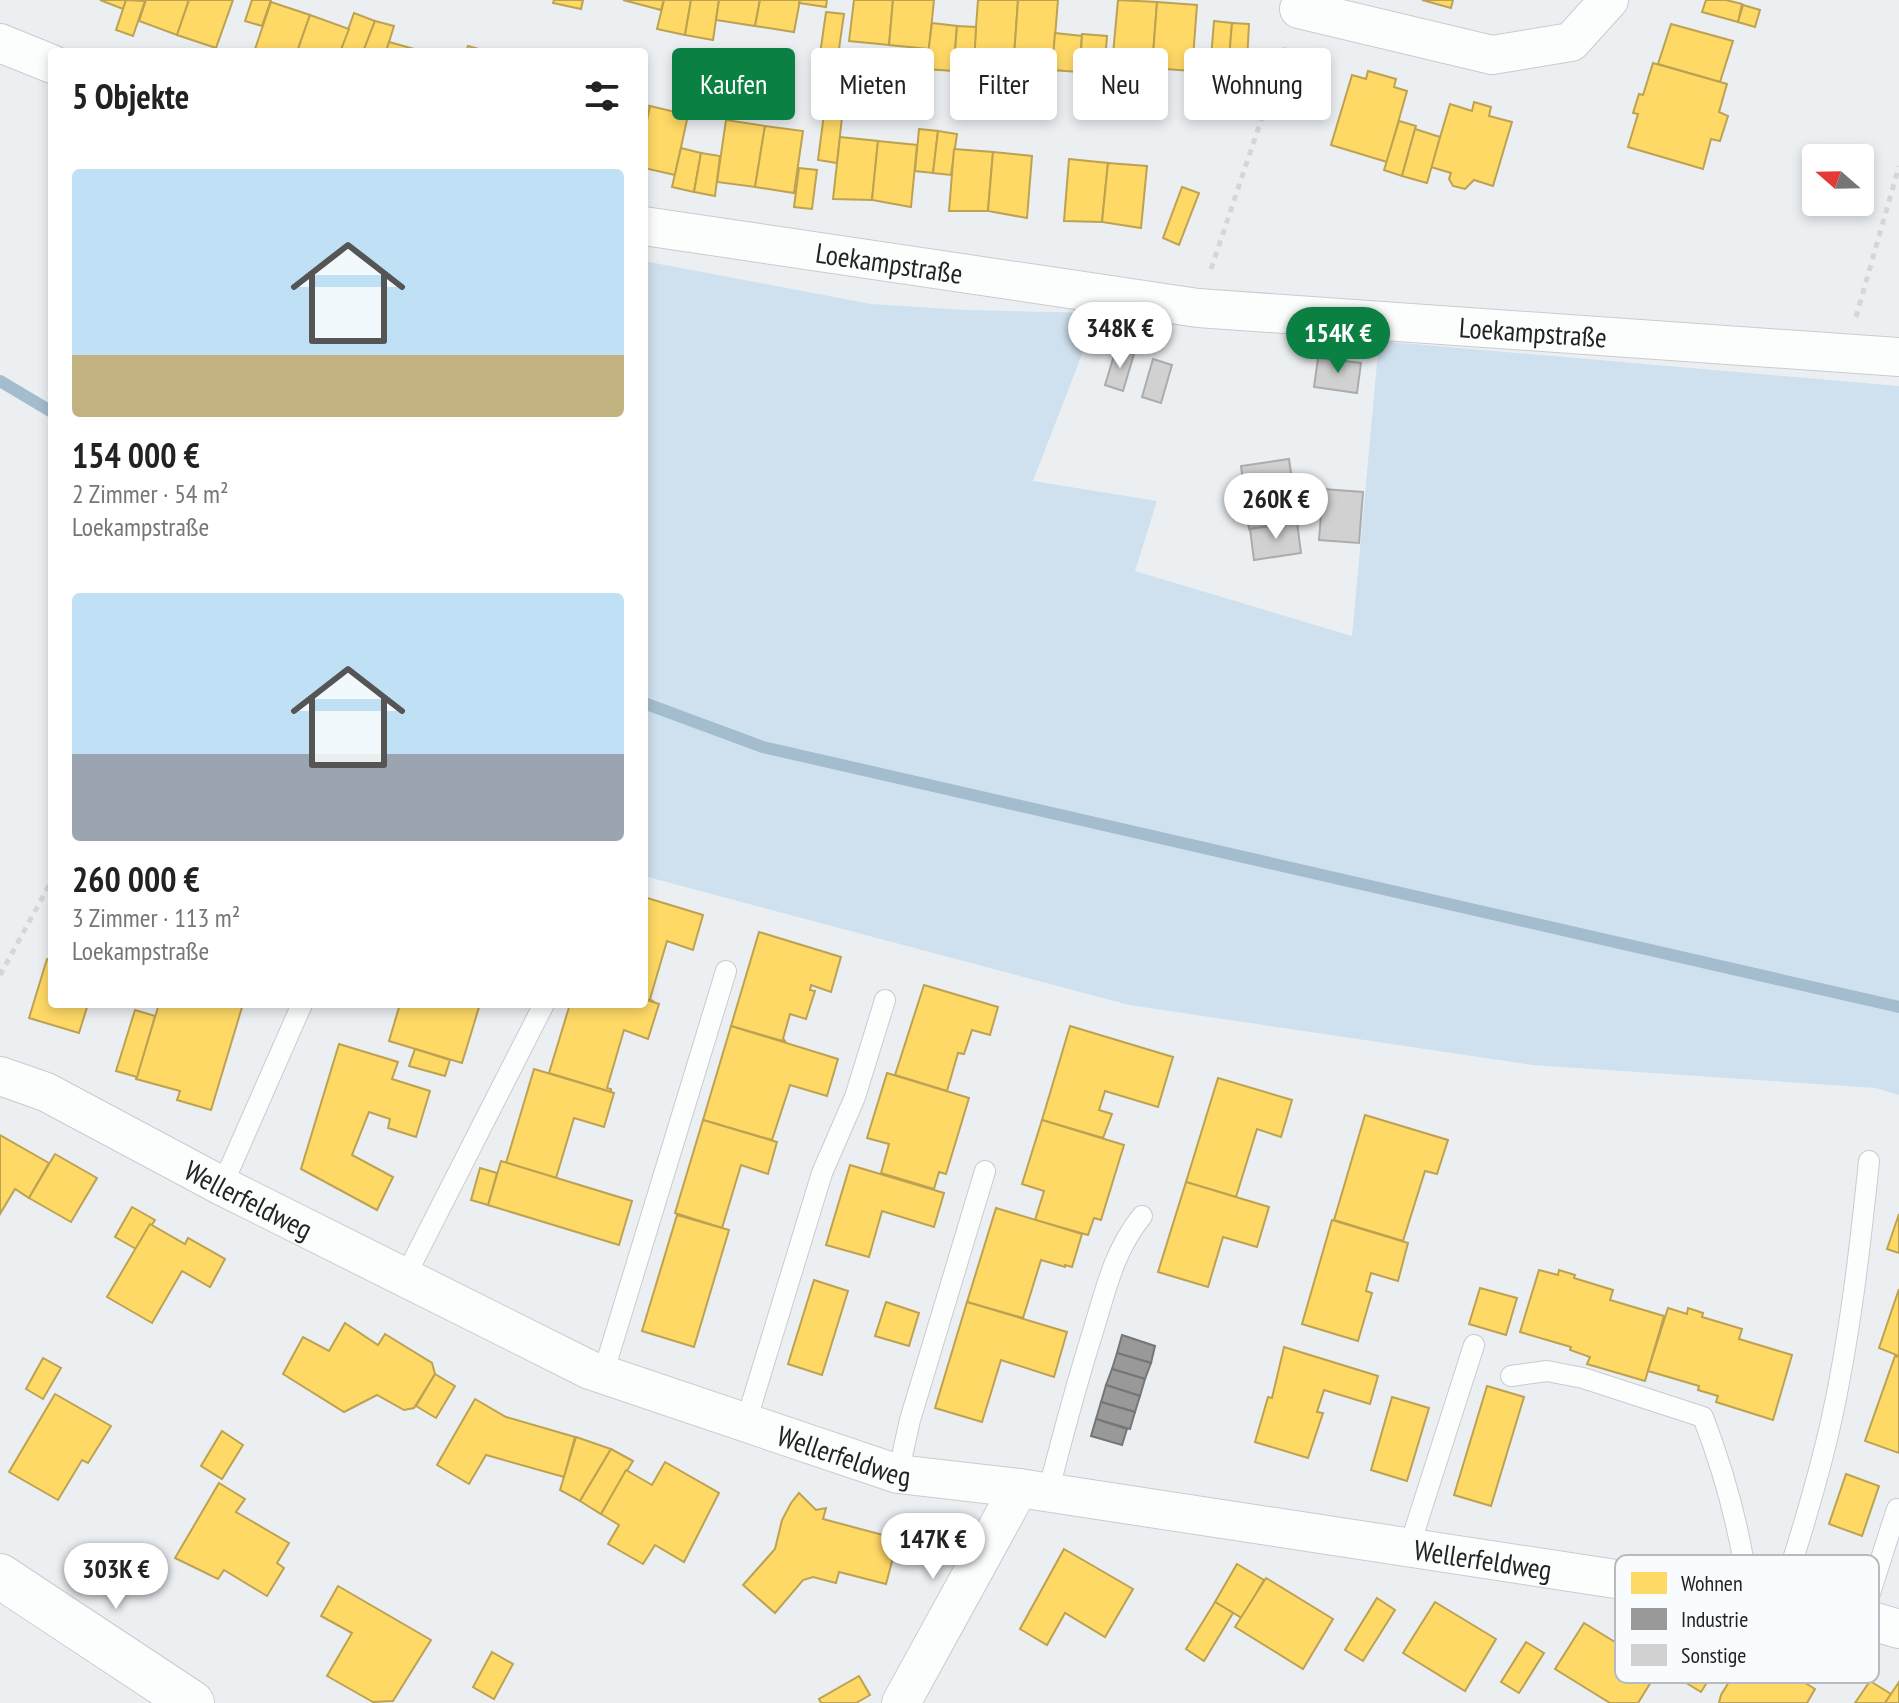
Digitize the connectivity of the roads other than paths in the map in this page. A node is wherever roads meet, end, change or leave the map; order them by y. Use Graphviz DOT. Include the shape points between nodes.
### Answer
graph roads {
  1 [pos="1609,0"];
  2 [pos="1299,9"];
  3 [pos="0,43"];
  4 [pos="48,62"];
  5 [pos="648,227"];
  6 [pos="1899,357"];
  7 [pos="726,971"];
  8 [pos="885,1000"];
  9 [pos="300,1008"];
  10 [pos="542,1008"];
  11 [pos="0,1076"];
  12 [pos="1869,1161"];
  13 [pos="985,1171"];
  14 [pos="222,1186"];
  15 [pos="1142,1216"];
  16 [pos="405,1277"];
  17 [pos="1474,1345"];
  18 [pos="603,1374"];
  19 [pos="1511,1376"];
  20 [pos="746,1422"];
  21 [pos="898,1474"];
  22 [pos="1033,1491"];
  23 [pos="1897,1509"];
  24 [pos="1409,1548"];
  25 [pos="1746,1555"];
  26 [pos="1788,1555"];
  27 [pos="1879,1565"];
  28 [pos="0,1576"];
  29 [pos="1615,1579"];
  30 [pos="1879,1623"];
  31 [pos="1899,1629"];
  32 [pos="177,1697"];
  33 [pos="901,1703"];
  1 -- 2 [label="street" via="1571,42 1492,55"];
  3 -- 4 [label="street"];
  5 -- 6 [label="street, Loekampstraße" via="1198,308"];
  7 -- 18 [label="lane"];
  8 -- 20 [label="lane" via="855,1097 822,1173"];
  9 -- 14 [label="lane"];
  10 -- 16 [label="lane"];
  11 -- 14 [label="street, Wellerfeldweg" via="46,1092"];
  12 -- 26 [label="lane" via="1859,1260 1831,1422 1806,1519"];
  13 -- 21 [label="lane"];
  14 -- 16 [label="street, Wellerfeldweg"];
  15 -- 22 [label="lane" via="1117,1253"];
  16 -- 18 [label="street, Wellerfeldweg"];
  17 -- 24 [label="lane"];
  18 -- 20 [label="street, Wellerfeldweg"];
  19 -- 25 [label="lane" via="1547,1371 1571,1376 1703,1417"];
  20 -- 21 [label="street, Wellerfeldweg"];
  21 -- 22 [label="street, Wellerfeldweg"];
  22 -- 24 [label="street, Wellerfeldweg"];
  22 -- 33 [label="street"];
  23 -- 27 [label="lane"];
  24 -- 29 [label="street, Wellerfeldweg"];
  28 -- 32 [label="street"];
  30 -- 31 [label="street, Wellerfeldweg"];
}
